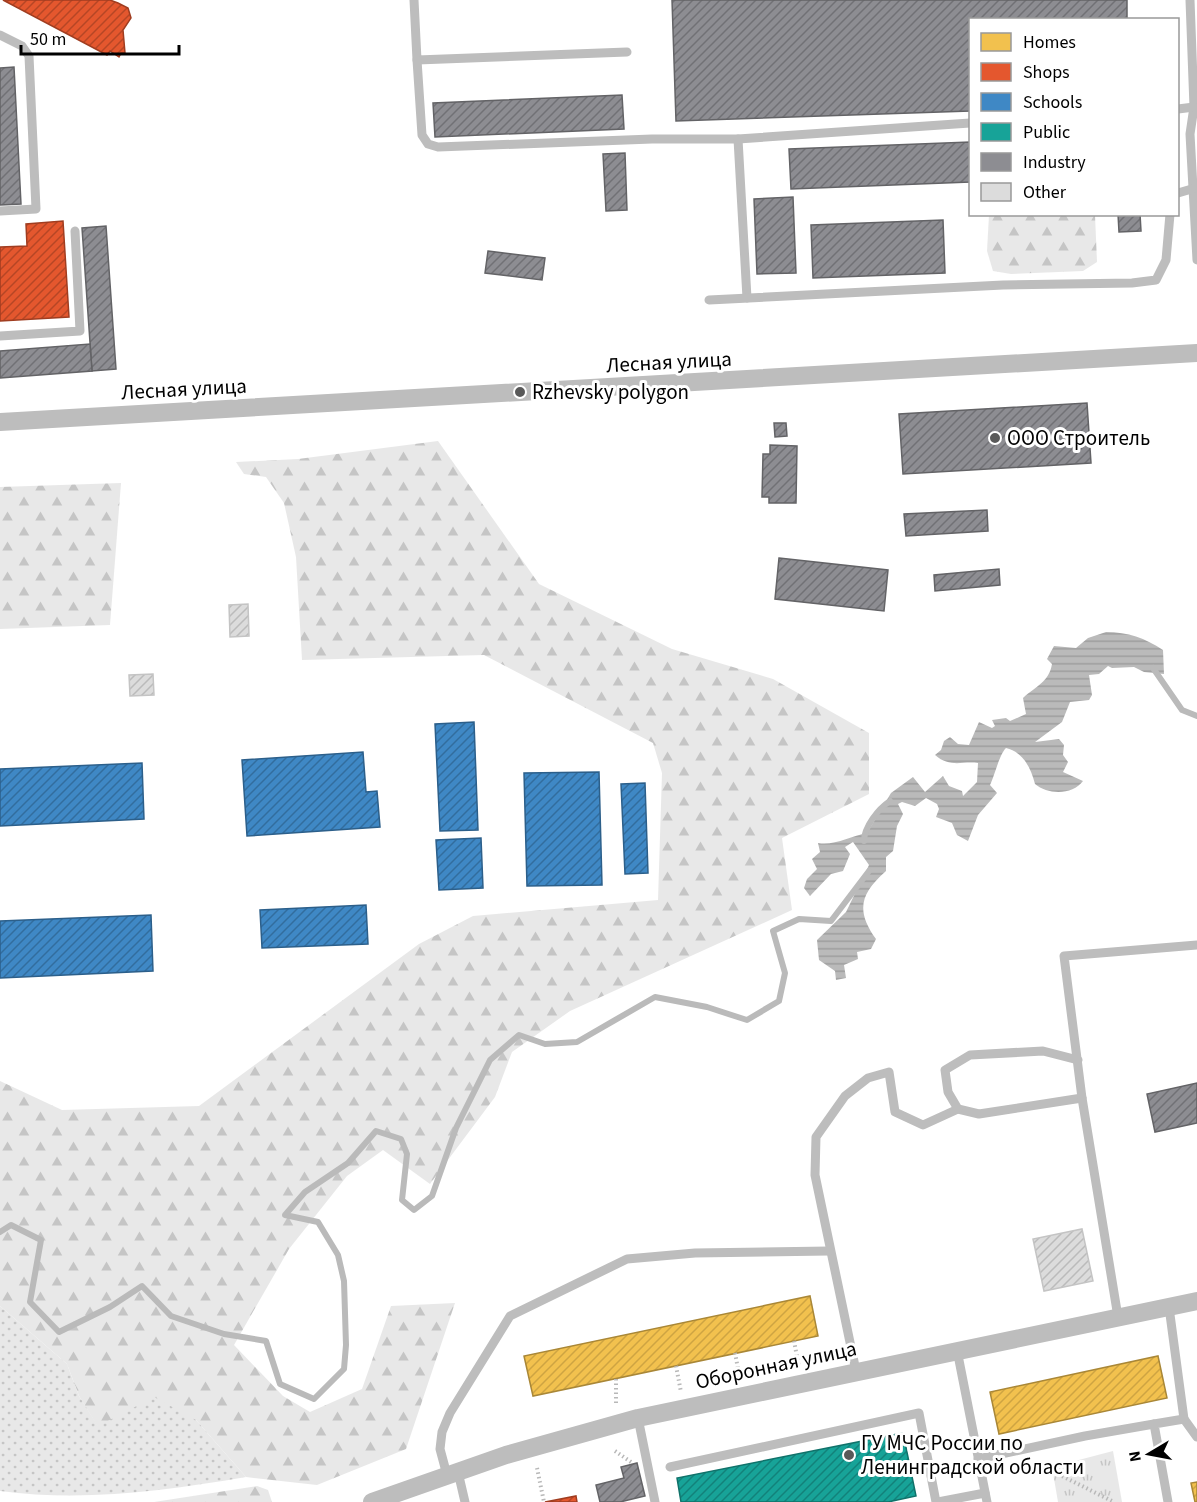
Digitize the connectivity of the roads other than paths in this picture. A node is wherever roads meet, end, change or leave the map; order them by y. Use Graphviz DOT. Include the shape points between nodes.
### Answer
graph roads {
  1 [pos="414,0"];
  2 [pos="1190,0"];
  3 [pos="1194,22"];
  4 [pos="0,35"];
  5 [pos="627,52"];
  6 [pos="417,60"];
  7 [pos="1194,108"];
  8 [pos="1179,109"];
  9 [pos="969,123"];
  10 [pos="1194,134"];
  11 [pos="738,139"];
  12 [pos="1195,188"];
  13 [pos="1179,193"];
  14 [pos="0,211"];
  15 [pos="1170,216"];
  16 [pos="75,231"];
  17 [pos="1197,260"];
  18 [pos="747,298"];
  19 [pos="709,300"];
  20 [pos="0,336"];
  21 [pos="1197,353"];
  22 [pos="0,422"];
  23 [pos="1197,945"];
  24 [pos="1078,1060"];
  25 [pos="1082,1098"];
  26 [pos="958,1109"];
  27 [pos="829,1251"];
  28 [pos="1197,1301"];
  29 [pos="1169,1307"];
  30 [pos="1118,1317"];
  31 [pos="957,1350"];
  32 [pos="856,1371"];
  33 [pos="638,1418"];
  34 [pos="1184,1419"];
  35 [pos="1154,1424"];
  36 [pos="1197,1437"];
  37 [pos="978,1459"];
  38 [pos="670,1467"];
  39 [pos="453,1474"];
  40 [pos="986,1497"];
  41 [pos="372,1502"];
  42 [pos="465,1502"];
  43 [pos="655,1502"];
  44 [pos="937,1502"];
  45 [pos="1168,1502"];
  1 -- 6 [label="lane"];
  2 -- 3 [label="lane"];
  3 -- 7 [label="lane"];
  4 -- 14 [label="lane" via="22,46 29,56 36,209"];
  5 -- 6 [label="lane"];
  6 -- 11 [label="lane" via="422,135 433,146"];
  7 -- 8 [label="lane"];
  7 -- 10 [label="lane"];
  9 -- 11 [label="lane"];
  10 -- 12 [label="lane"];
  11 -- 18 [label="lane"];
  12 -- 13 [label="lane"];
  12 -- 17 [label="lane"];
  15 -- 18 [label="lane" via="1166,260 1156,280"];
  16 -- 20 [label="lane" via="80,331"];
  18 -- 19 [label="lane"];
  21 -- 22 [label="street, Лесная улица"];
  23 -- 24 [label="lane" via="1065,956"];
  24 -- 25 [label="lane"];
  24 -- 26 [label="lane" via="1043,1051 970,1055 945,1070 948,1092"];
  25 -- 26 [label="lane" via="979,1114"];
  25 -- 30 [label="lane"];
  26 -- 27 [label="lane" via="923,1125 895,1112 889,1072 867,1078 845,1096 816,1137 815,1175"];
  27 -- 32 [label="lane"];
  27 -- 39 [label="lane" via="695,1253 627,1259 510,1316 441,1432 440,1449"];
  28 -- 29 [label="street, Оборонная улица"];
  29 -- 30 [label="street, Оборонная улица"];
  29 -- 34 [label="lane"];
  30 -- 31 [label="street, Оборонная улица"];
  31 -- 32 [label="street, Оборонная улица"];
  31 -- 37 [label="lane"];
  32 -- 33 [label="street, Оборонная улица"];
  33 -- 39 [label="street, Оборонная улица"];
  33 -- 43 [label="lane"];
  34 -- 35 [label="lane"];
  34 -- 36 [label="lane"];
  35 -- 37 [label="lane"];
  35 -- 45 [label="lane"];
  37 -- 40 [label="lane"];
  38 -- 44 [label="lane" via="919,1413"];
  39 -- 41 [label="street, Оборонная улица"];
  39 -- 42 [label="lane"];
  40 -- 44 [label="lane"];
}
